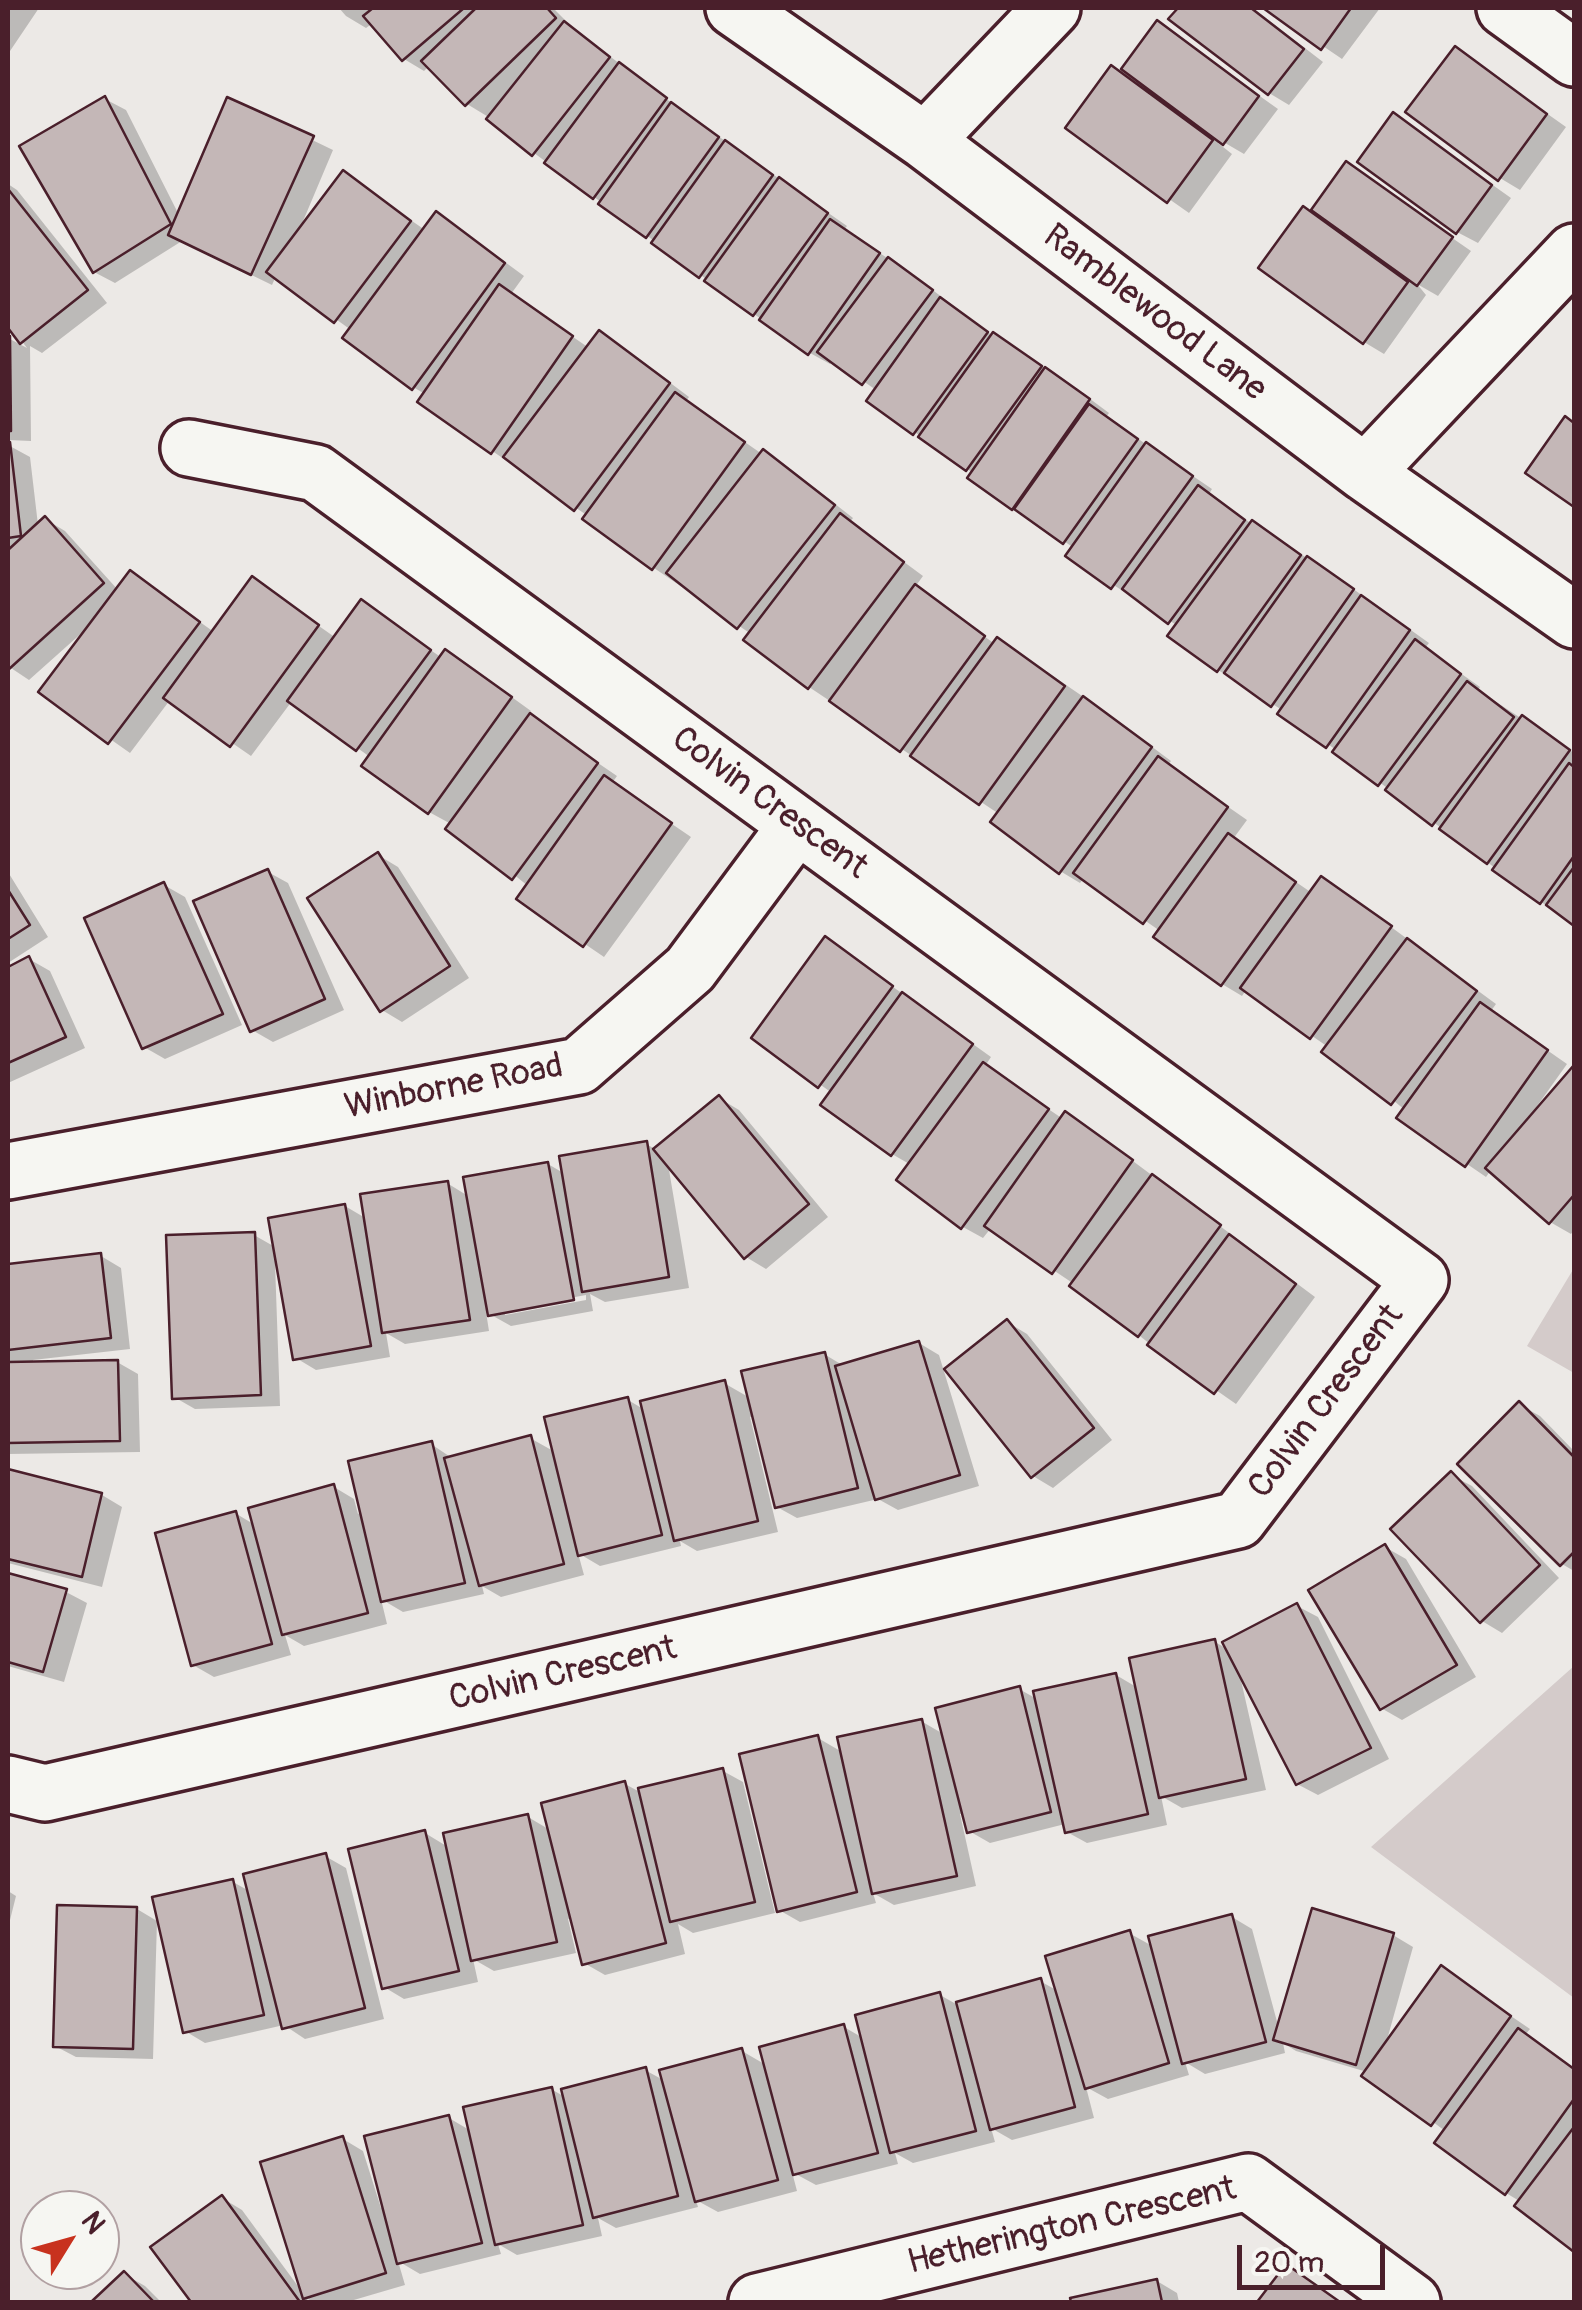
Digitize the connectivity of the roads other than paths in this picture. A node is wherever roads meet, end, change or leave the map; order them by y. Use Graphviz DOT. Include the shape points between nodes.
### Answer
graph roads {
  1 [pos="734,8"];
  2 [pos="1052,8"];
  3 [pos="1505,8"];
  4 [pos="1574,58"];
  5 [pos="925,141"];
  6 [pos="1574,252"];
  7 [pos="189,448"];
  8 [pos="1365,474"];
  9 [pos="1574,620"];
  10 [pos="797,824"];
  11 [pos="8,1171"];
  12 [pos="8,1784"];
  13 [pos="757,2302"];
  14 [pos="1412,2302"];
  1 -- 5 [label="street, Ramblewood Lane"];
  2 -- 5 [label="street"];
  3 -- 4 [label="street"];
  5 -- 8 [label="street, Ramblewood Lane"];
  6 -- 8 [label="street"];
  7 -- 10 [label="street, Colvin Crescent" via="316,473"];
  8 -- 9 [label="street, Ramblewood Lane"];
  10 -- 11 [label="street, Winborne Road" via="690,970 579,1066"];
  10 -- 12 [label="street, Colvin Crescent" via="1420,1280 1238,1520 46,1793"];
  13 -- 14 [label="street, Hetherington Crescent" via="1248,2182"];
}
